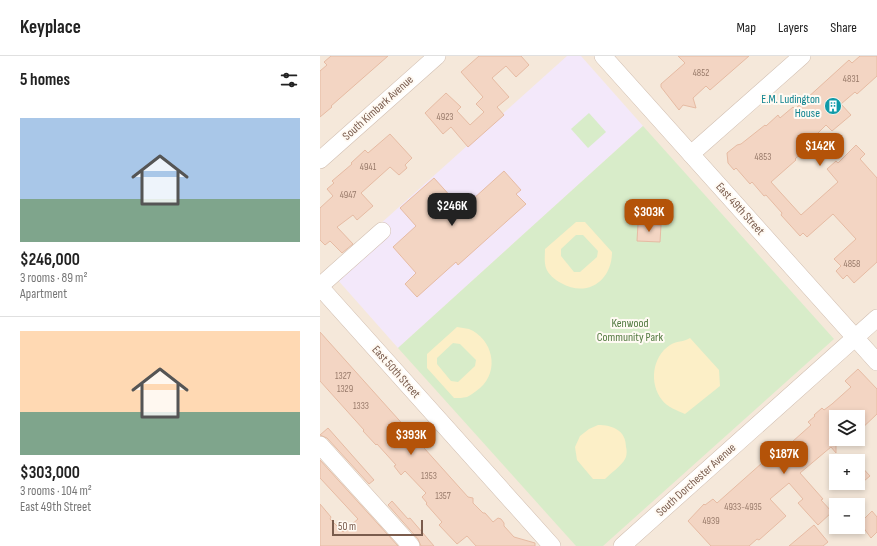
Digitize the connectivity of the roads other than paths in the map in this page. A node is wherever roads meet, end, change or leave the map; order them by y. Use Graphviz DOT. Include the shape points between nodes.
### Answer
graph roads {
  1 [pos="437,56"];
  2 [pos="603,56"];
  3 [pos="802,56"];
  4 [pos="691,154"];
  5 [pos="320,160"];
  6 [pos="382,231"];
  7 [pos="320,287"];
  8 [pos="877,318"];
  9 [pos="855,338"];
  10 [pos="877,362"];
  11 [pos="320,445"];
  12 [pos="411,546"];
  13 [pos="552,546"];
  14 [pos="622,546"];
  1 -- 5 [label="street, South Kimbark Avenue"];
  2 -- 4 [label="street, East 49th Street"];
  3 -- 4 [label="street"];
  4 -- 9 [label="street, East 49th Street"];
  6 -- 7 [label="street"];
  7 -- 13 [label="street, East 50th Street"];
  8 -- 9 [label="street, South Dorchester Avenue"];
  9 -- 10 [label="street, East 49th Street"];
  9 -- 14 [label="street, South Dorchester Avenue"];
  11 -- 12 [label="street"];
}
